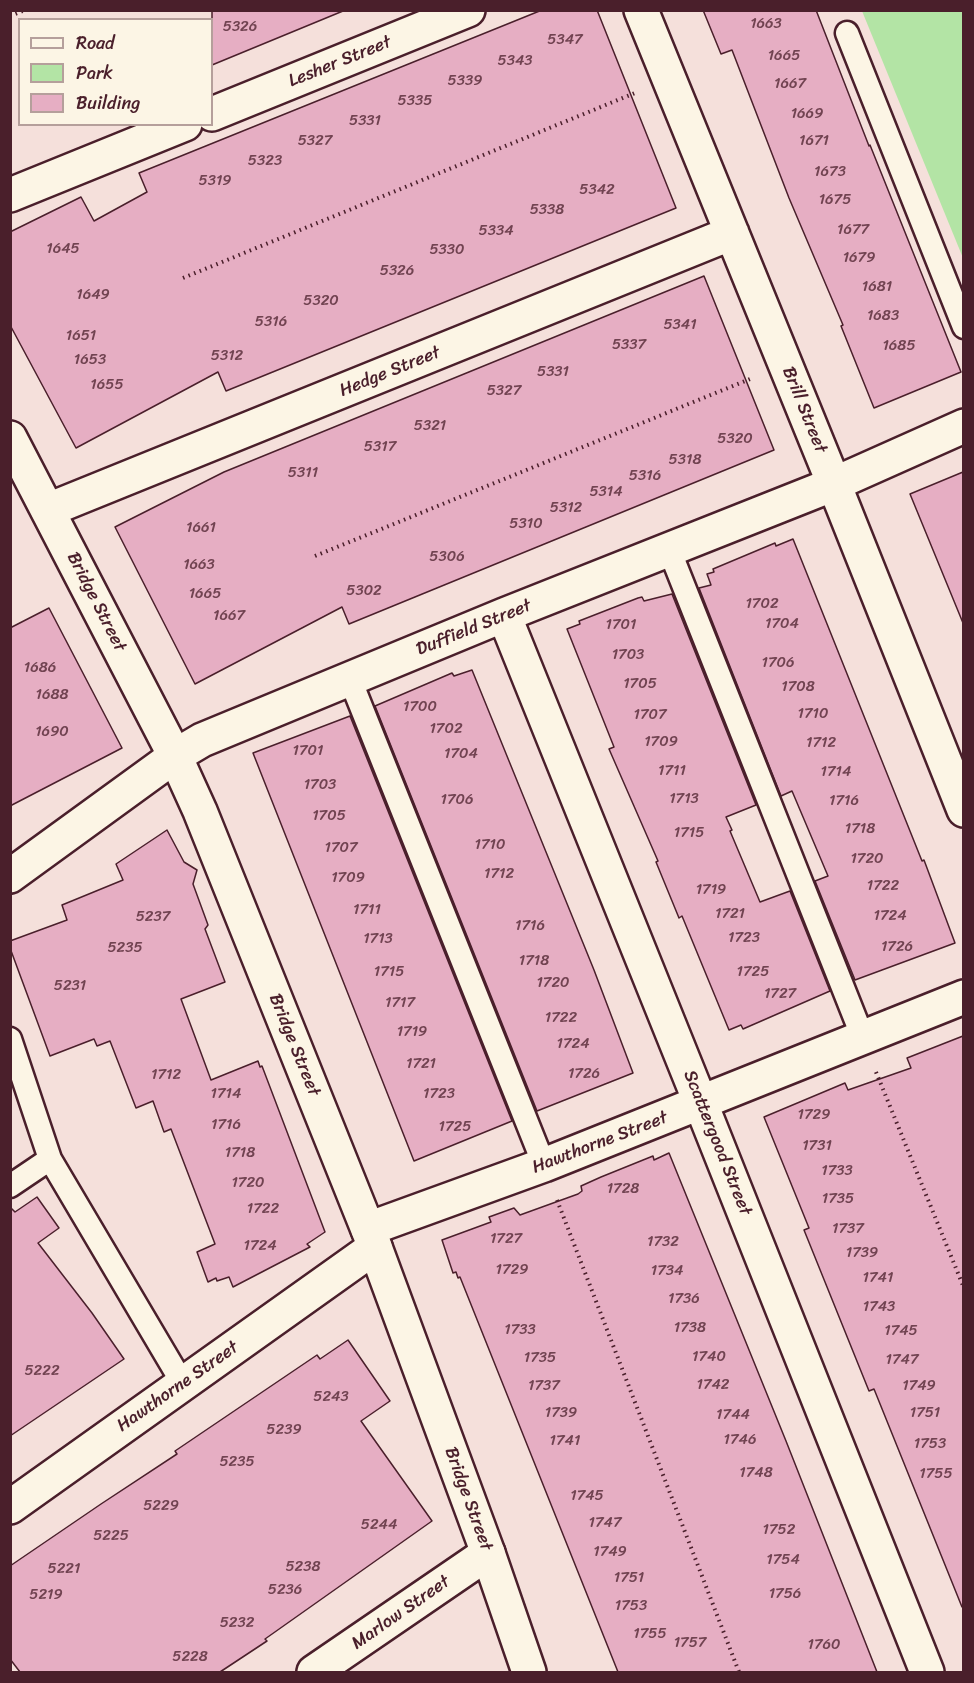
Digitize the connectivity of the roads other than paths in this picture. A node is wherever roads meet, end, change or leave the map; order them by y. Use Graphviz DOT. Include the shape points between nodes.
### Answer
graph roads {
  1 [pos="468,10"];
  2 [pos="641,10"];
  3 [pos="847,33"];
  4 [pos="213,114"];
  5 [pos="180,126"];
  6 [pos="10,195"];
  7 [pos="732,233"];
  8 [pos="963,327"];
  9 [pos="963,426"];
  10 [pos="10,438"];
  11 [pos="834,484"];
  12 [pos="48,510"];
  13 [pos="669,549"];
  14 [pos="504,615"];
  15 [pos="350,679"];
  16 [pos="175,756"];
  17 [pos="963,810"];
  18 [pos="10,876"];
  19 [pos="963,997"];
  20 [pos="863,1038"];
  21 [pos="10,1039"];
  22 [pos="701,1104"];
  23 [pos="50,1159"];
  24 [pos="544,1165"];
  25 [pos="10,1186"];
  26 [pos="371,1238"];
  27 [pos="183,1384"];
  28 [pos="10,1507"];
  29 [pos="488,1553"];
  30 [pos="314,1672"];
  31 [pos="529,1672"];
  32 [pos="927,1672"];
  1 -- 4 [label="street, Lesher Street"];
  2 -- 7 [label="street, Brill Street"];
  3 -- 8 [label="lane"];
  5 -- 6 [label="street"];
  7 -- 11 [label="street, Brill Street"];
  7 -- 12 [label="street, Hedge Street"];
  9 -- 11 [label="street, Duffield Street"];
  10 -- 12 [label="street, Bridge Street"];
  11 -- 13 [label="street, Duffield Street"];
  11 -- 17 [label="street, Brill Street"];
  12 -- 16 [label="street, Bridge Street"];
  13 -- 14 [label="street, Duffield Street"];
  13 -- 20 [label="lane"];
  14 -- 15 [label="street, Duffield Street"];
  14 -- 22 [label="street, Scattergood Street"];
  15 -- 16 [label="street, Duffield Street" via="202,740"];
  15 -- 24 [label="lane"];
  16 -- 18 [label="street, Duffield Street"];
  16 -- 26 [label="street, Bridge Street"];
  19 -- 20 [label="street, Hawthorne Street"];
  20 -- 22 [label="street, Hawthorne Street"];
  21 -- 23 [label="lane"];
  22 -- 24 [label="street, Hawthorne Street"];
  22 -- 32 [label="street, Scattergood Street"];
  23 -- 25 [label="lane"];
  23 -- 27 [label="lane"];
  24 -- 26 [label="street, Hawthorne Street"];
  26 -- 27 [label="street, Hawthorne Street"];
  26 -- 29 [label="street, Bridge Street"];
  27 -- 28 [label="street, Hawthorne Street"];
  29 -- 30 [label="street, Marlow Street"];
  29 -- 31 [label="street, Bridge Street"];
}
